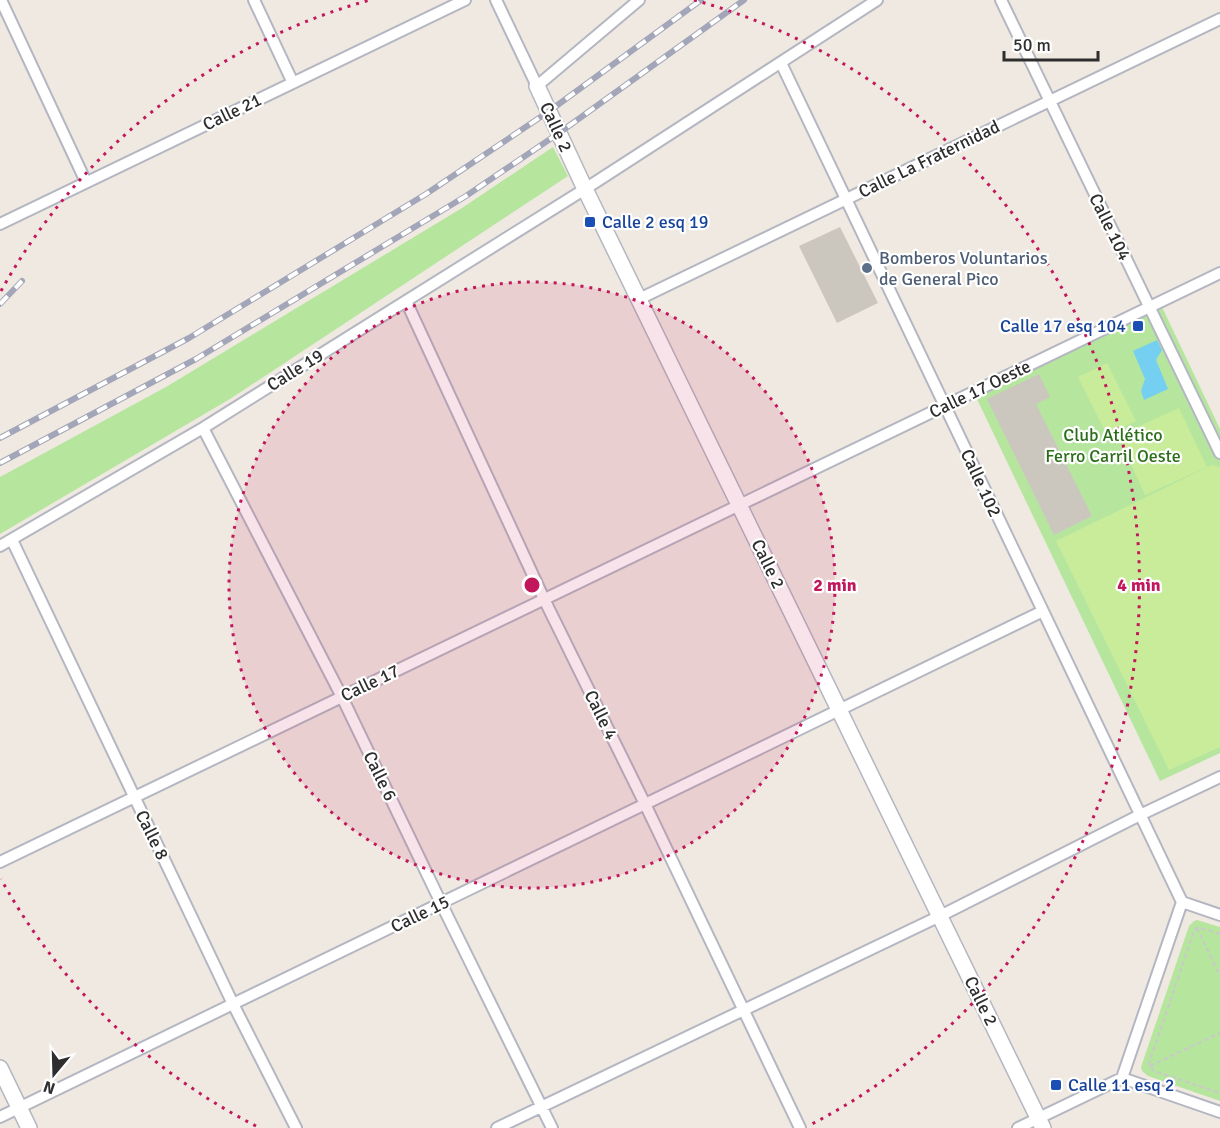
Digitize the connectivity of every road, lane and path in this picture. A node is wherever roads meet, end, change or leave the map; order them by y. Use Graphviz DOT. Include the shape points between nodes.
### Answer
graph roads {
  1 [pos="0,0"];
  2 [pos="255,0"];
  3 [pos="465,0"];
  4 [pos="496,0"];
  5 [pos="639,0"];
  6 [pos="878,0"];
  7 [pos="1001,0"];
  8 [pos="1220,19"];
  9 [pos="781,63"];
  10 [pos="293,83"];
  11 [pos="537,86"];
  12 [pos="1050,101"];
  13 [pos="86,182"];
  14 [pos="585,189"];
  15 [pos="846,199"];
  16 [pos="0,224"];
  17 [pos="1220,273"];
  18 [pos="639,299"];
  19 [pos="406,301"];
  20 [pos="1149,307"];
  21 [pos="945,406"];
  22 [pos="203,428"];
  23 [pos="1220,453"];
  24 [pos="740,505"];
  25 [pos="12,540"];
  26 [pos="0,546"];
  27 [pos="544,599"];
  28 [pos="1042,612"];
  29 [pos="342,697"];
  30 [pos="839,710"];
  31 [pos="1220,777"];
  32 [pos="134,797"];
  33 [pos="645,804"];
  34 [pos="1140,815"];
  35 [pos="0,862"];
  36 [pos="1182,902"];
  37 [pos="441,903"];
  38 [pos="1220,915"];
  39 [pos="940,916"];
  40 [pos="1197,928"];
  41 [pos="1220,934"];
  42 [pos="1220,976"];
  43 [pos="233,1004"];
  44 [pos="744,1010"];
  45 [pos="1220,1033"];
  46 [pos="1150,1066"];
  47 [pos="0,1068"];
  48 [pos="1122,1078"];
  49 [pos="1220,1093"];
  50 [pos="541,1107"];
  51 [pos="20,1108"];
  52 [pos="1220,1112"];
  53 [pos="0,1117"];
  54 [pos="1041,1123"];
  55 [pos="29,1128"];
  56 [pos="296,1128"];
  57 [pos="497,1128"];
  58 [pos="552,1128"];
  59 [pos="800,1128"];
  60 [pos="1018,1128"];
  1 -- 13 [label="street"];
  2 -- 10 [label="street"];
  3 -- 10 [label="street, Calle 21"];
  4 -- 11 [label="street, Calle 2"];
  5 -- 11 [label="street"];
  6 -- 9 [label="street, Calle 19"];
  7 -- 12 [label="street, Calle 104"];
  8 -- 12 [label="street, Calle La Fraternidad"];
  9 -- 14 [label="street, Calle 19"];
  9 -- 15 [label="street, Calle 102"];
  10 -- 13 [label="street, Calle 21"];
  11 -- 14 [label="street, Calle 2"];
  12 -- 15 [label="street, Calle La Fraternidad"];
  12 -- 20 [label="street, Calle 104"];
  13 -- 16 [label="street, Calle 21"];
  14 -- 18 [label="street, Calle 2"];
  14 -- 19 [label="street, Calle 19"];
  15 -- 18 [label="street, Calle La Fraternidad"];
  15 -- 21 [label="street, Calle 102"];
  17 -- 20 [label="street, Calle 17 Oeste"];
  18 -- 24 [label="street, Calle 2"];
  19 -- 22 [label="street, Calle 19"];
  19 -- 27 [label="street, Calle 4"];
  20 -- 21 [label="street, Calle 17 Oeste"];
  20 -- 23 [label="street, Calle 104"];
  21 -- 24 [label="street, Calle 17 Oeste"];
  21 -- 28 [label="street, Calle 102"];
  22 -- 25 [label="street, Calle 19"];
  22 -- 29 [label="street, Calle 6"];
  24 -- 27 [label="street, Calle 17"];
  24 -- 30 [label="street, Calle 2"];
  25 -- 26 [label="street, Calle 19"];
  25 -- 32 [label="street, Calle 8"];
  27 -- 29 [label="street, Calle 17"];
  27 -- 33 [label="street, Calle 4"];
  28 -- 30 [label="street, Calle 15"];
  28 -- 34 [label="street, Calle 102"];
  29 -- 32 [label="street, Calle 17"];
  29 -- 37 [label="street, Calle 6"];
  30 -- 33 [label="street, Calle 15"];
  30 -- 39 [label="street, Calle 2"];
  31 -- 34 [label="street"];
  32 -- 35 [label="street, Calle 17"];
  32 -- 43 [label="street, Calle 8"];
  33 -- 37 [label="street, Calle 15"];
  33 -- 44 [label="street, Calle 4"];
  34 -- 36 [label="street, Calle 102"];
  34 -- 39 [label="street"];
  36 -- 38 [label="street"];
  36 -- 48 [label="street"];
  37 -- 43 [label="street, Calle 15"];
  37 -- 50 [label="street, Calle 6"];
  39 -- 44 [label="street"];
  39 -- 54 [label="street, Calle 2"];
  40 -- 41 [label="path"];
  40 -- 42 [label="path"];
  40 -- 46 [label="path"];
  43 -- 51 [label="street, Calle 15"];
  43 -- 56 [label="street, Calle 8"];
  44 -- 50 [label="street"];
  44 -- 59 [label="street, Calle 4"];
  45 -- 46 [label="path"];
  46 -- 49 [label="path" via="1154,1071"];
  47 -- 51 [label="street"];
  48 -- 52 [label="street"];
  48 -- 54 [label="street"];
  50 -- 57 [label="street"];
  50 -- 58 [label="street, Calle 6"];
  51 -- 53 [label="street, Calle 15"];
  51 -- 55 [label="street"];
  54 -- 60 [label="street"];
}
